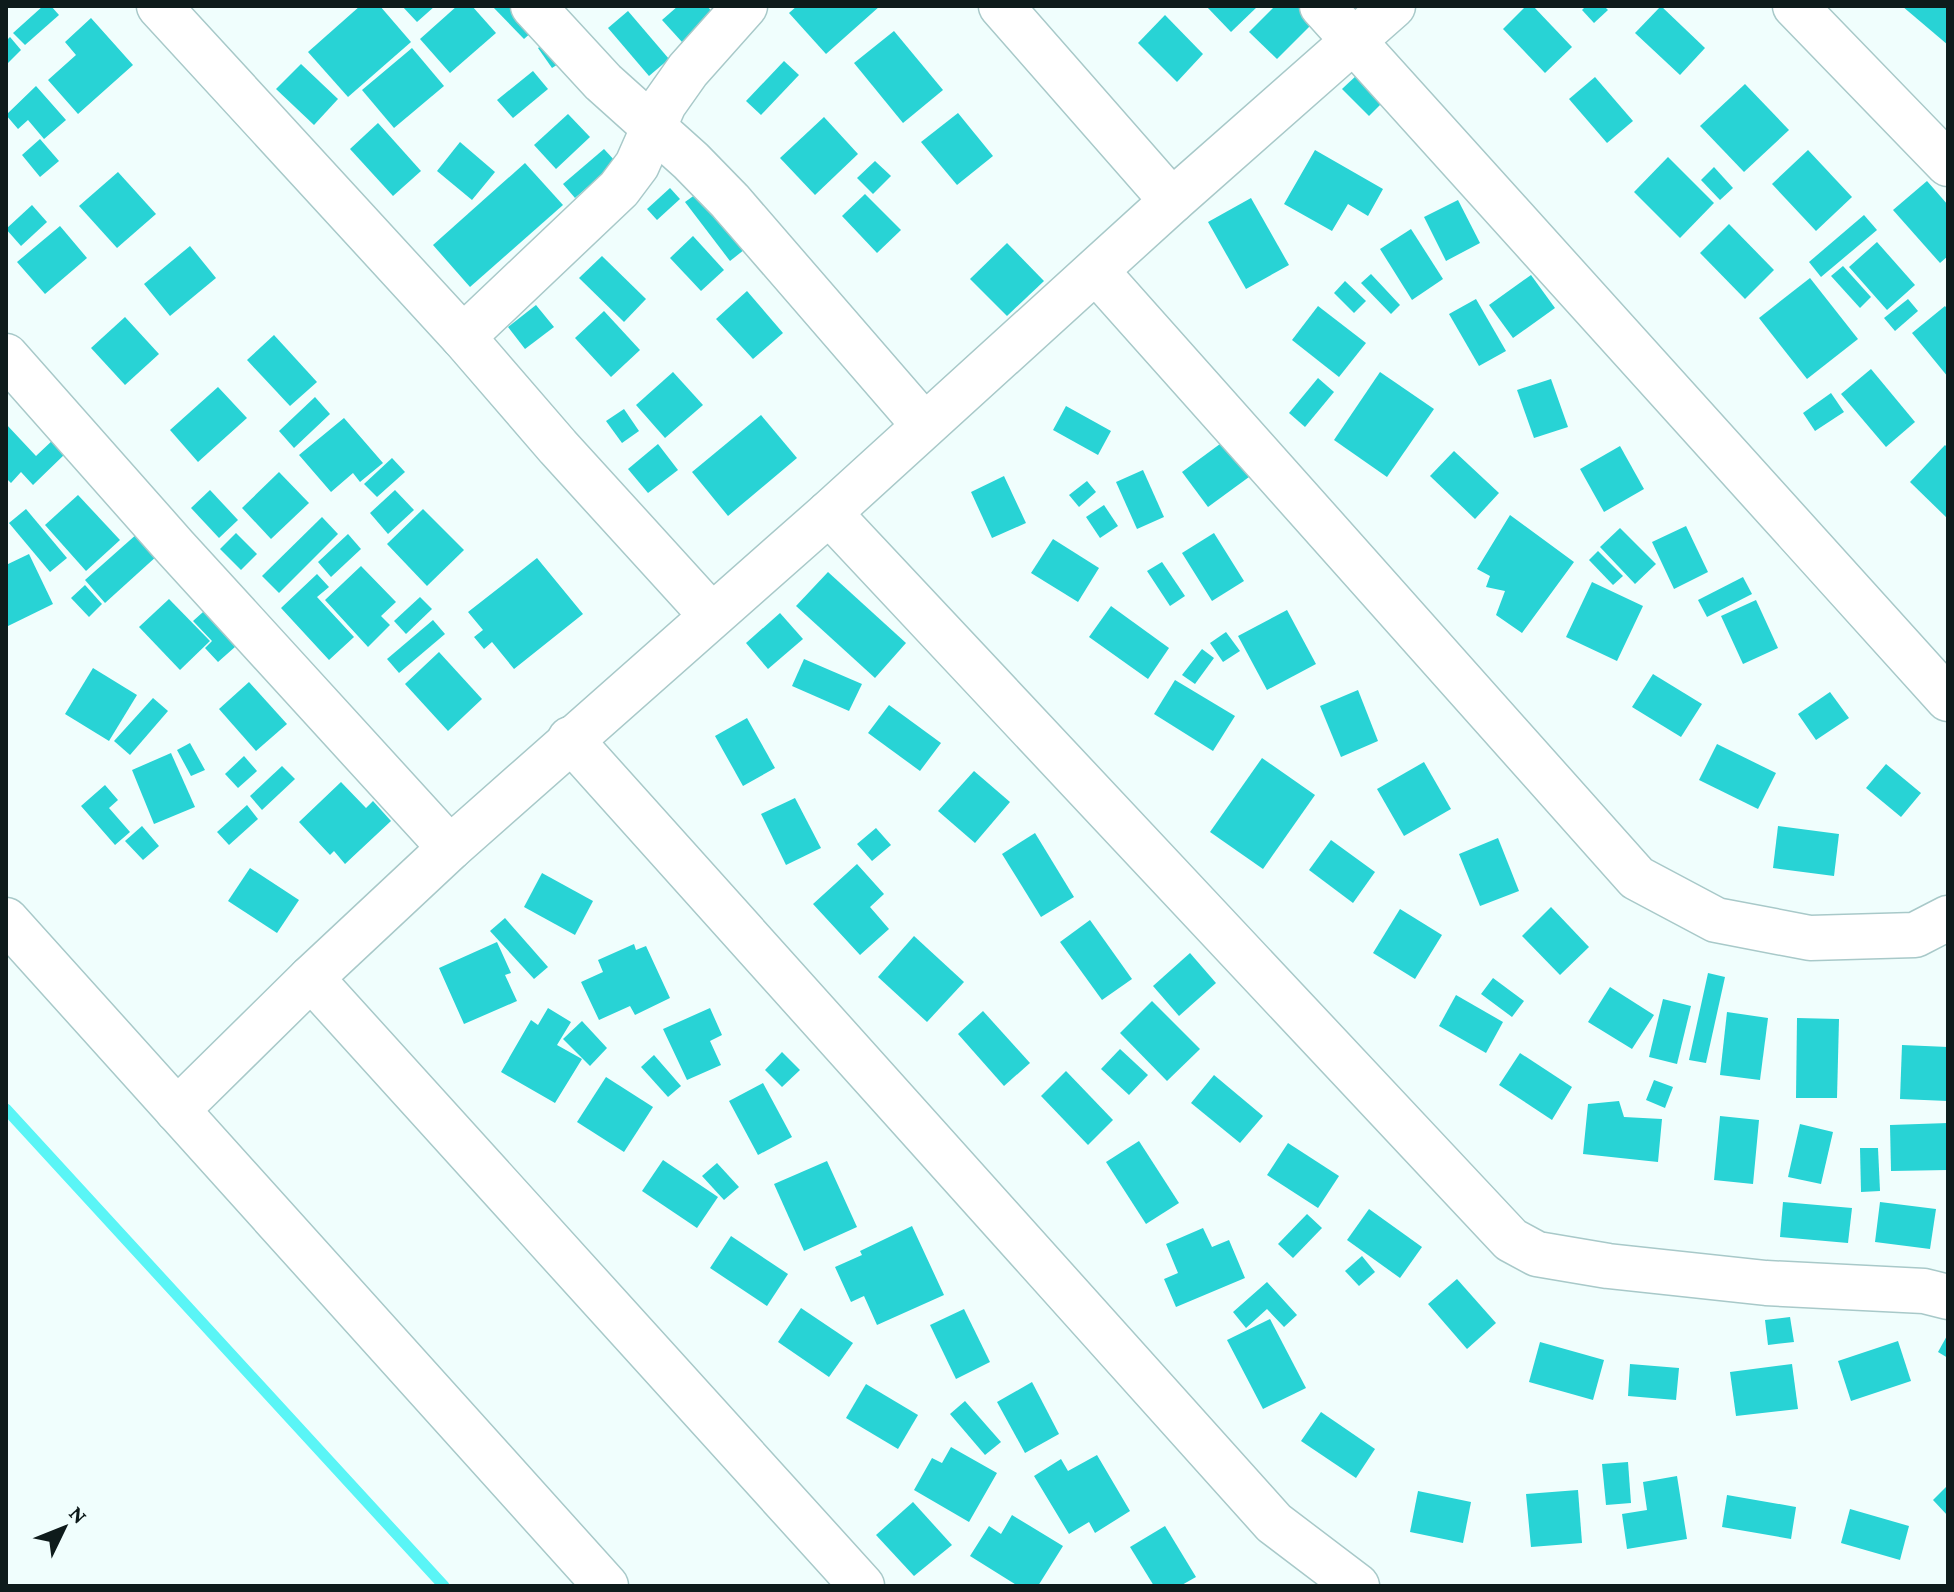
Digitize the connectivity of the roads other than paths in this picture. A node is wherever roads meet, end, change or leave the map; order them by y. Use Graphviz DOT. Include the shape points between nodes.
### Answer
graph roads {
  1 [pos="159,6"];
  2 [pos="533,6"];
  3 [pos="745,6"];
  4 [pos="1001,6"];
  5 [pos="1322,6"];
  6 [pos="1393,6"];
  7 [pos="1795,6"];
  8 [pos="1354,40"];
  9 [pos="653,128"];
  10 [pos="1948,164"];
  11 [pos="1172,201"];
  12 [pos="1096,271"];
  13 [pos="463,337"];
  14 [pos="6,356"];
  15 [pos="924,425"];
  16 [pos="829,513"];
  17 [pos="711,615"];
  18 [pos="1948,699"];
  19 [pos="570,739"];
  20 [pos="450,848"];
  21 [pos="1948,918"];
  22 [pos="6,920"];
  23 [pos="311,978"];
  24 [pos="177,1110"];
  25 [pos="1948,1297"];
  26 [pos="606,1586"];
  27 [pos="862,1586"];
  28 [pos="1357,1586"];
  1 -- 13 [label="street"];
  2 -- 9 [label="street"];
  3 -- 9 [label="street" via="688,70"];
  4 -- 11 [label="street"];
  5 -- 8 [label="street"];
  6 -- 8 [label="street"];
  7 -- 10 [label="street"];
  8 -- 11 [label="street"];
  8 -- 18 [label="street"];
  9 -- 13 [label="street" via="637,165 619,189"];
  9 -- 15 [label="street" via="730,201"];
  11 -- 12 [label="street"];
  12 -- 15 [label="street"];
  12 -- 21 [label="street" via="1637,878 1716,920 1810,938 1915,935"];
  13 -- 17 [label="street"];
  14 -- 20 [label="street"];
  15 -- 16 [label="street"];
  16 -- 17 [label="street"];
  16 -- 25 [label="street" via="1511,1240 1537,1254 1608,1266"];
  17 -- 19 [label="street"];
  19 -- 20 [label="street"];
  19 -- 28 [label="street" via="1274,1523"];
  20 -- 23 [label="street"];
  22 -- 24 [label="street"];
  23 -- 24 [label="street"];
  23 -- 27 [label="street"];
  24 -- 26 [label="street"];
}
